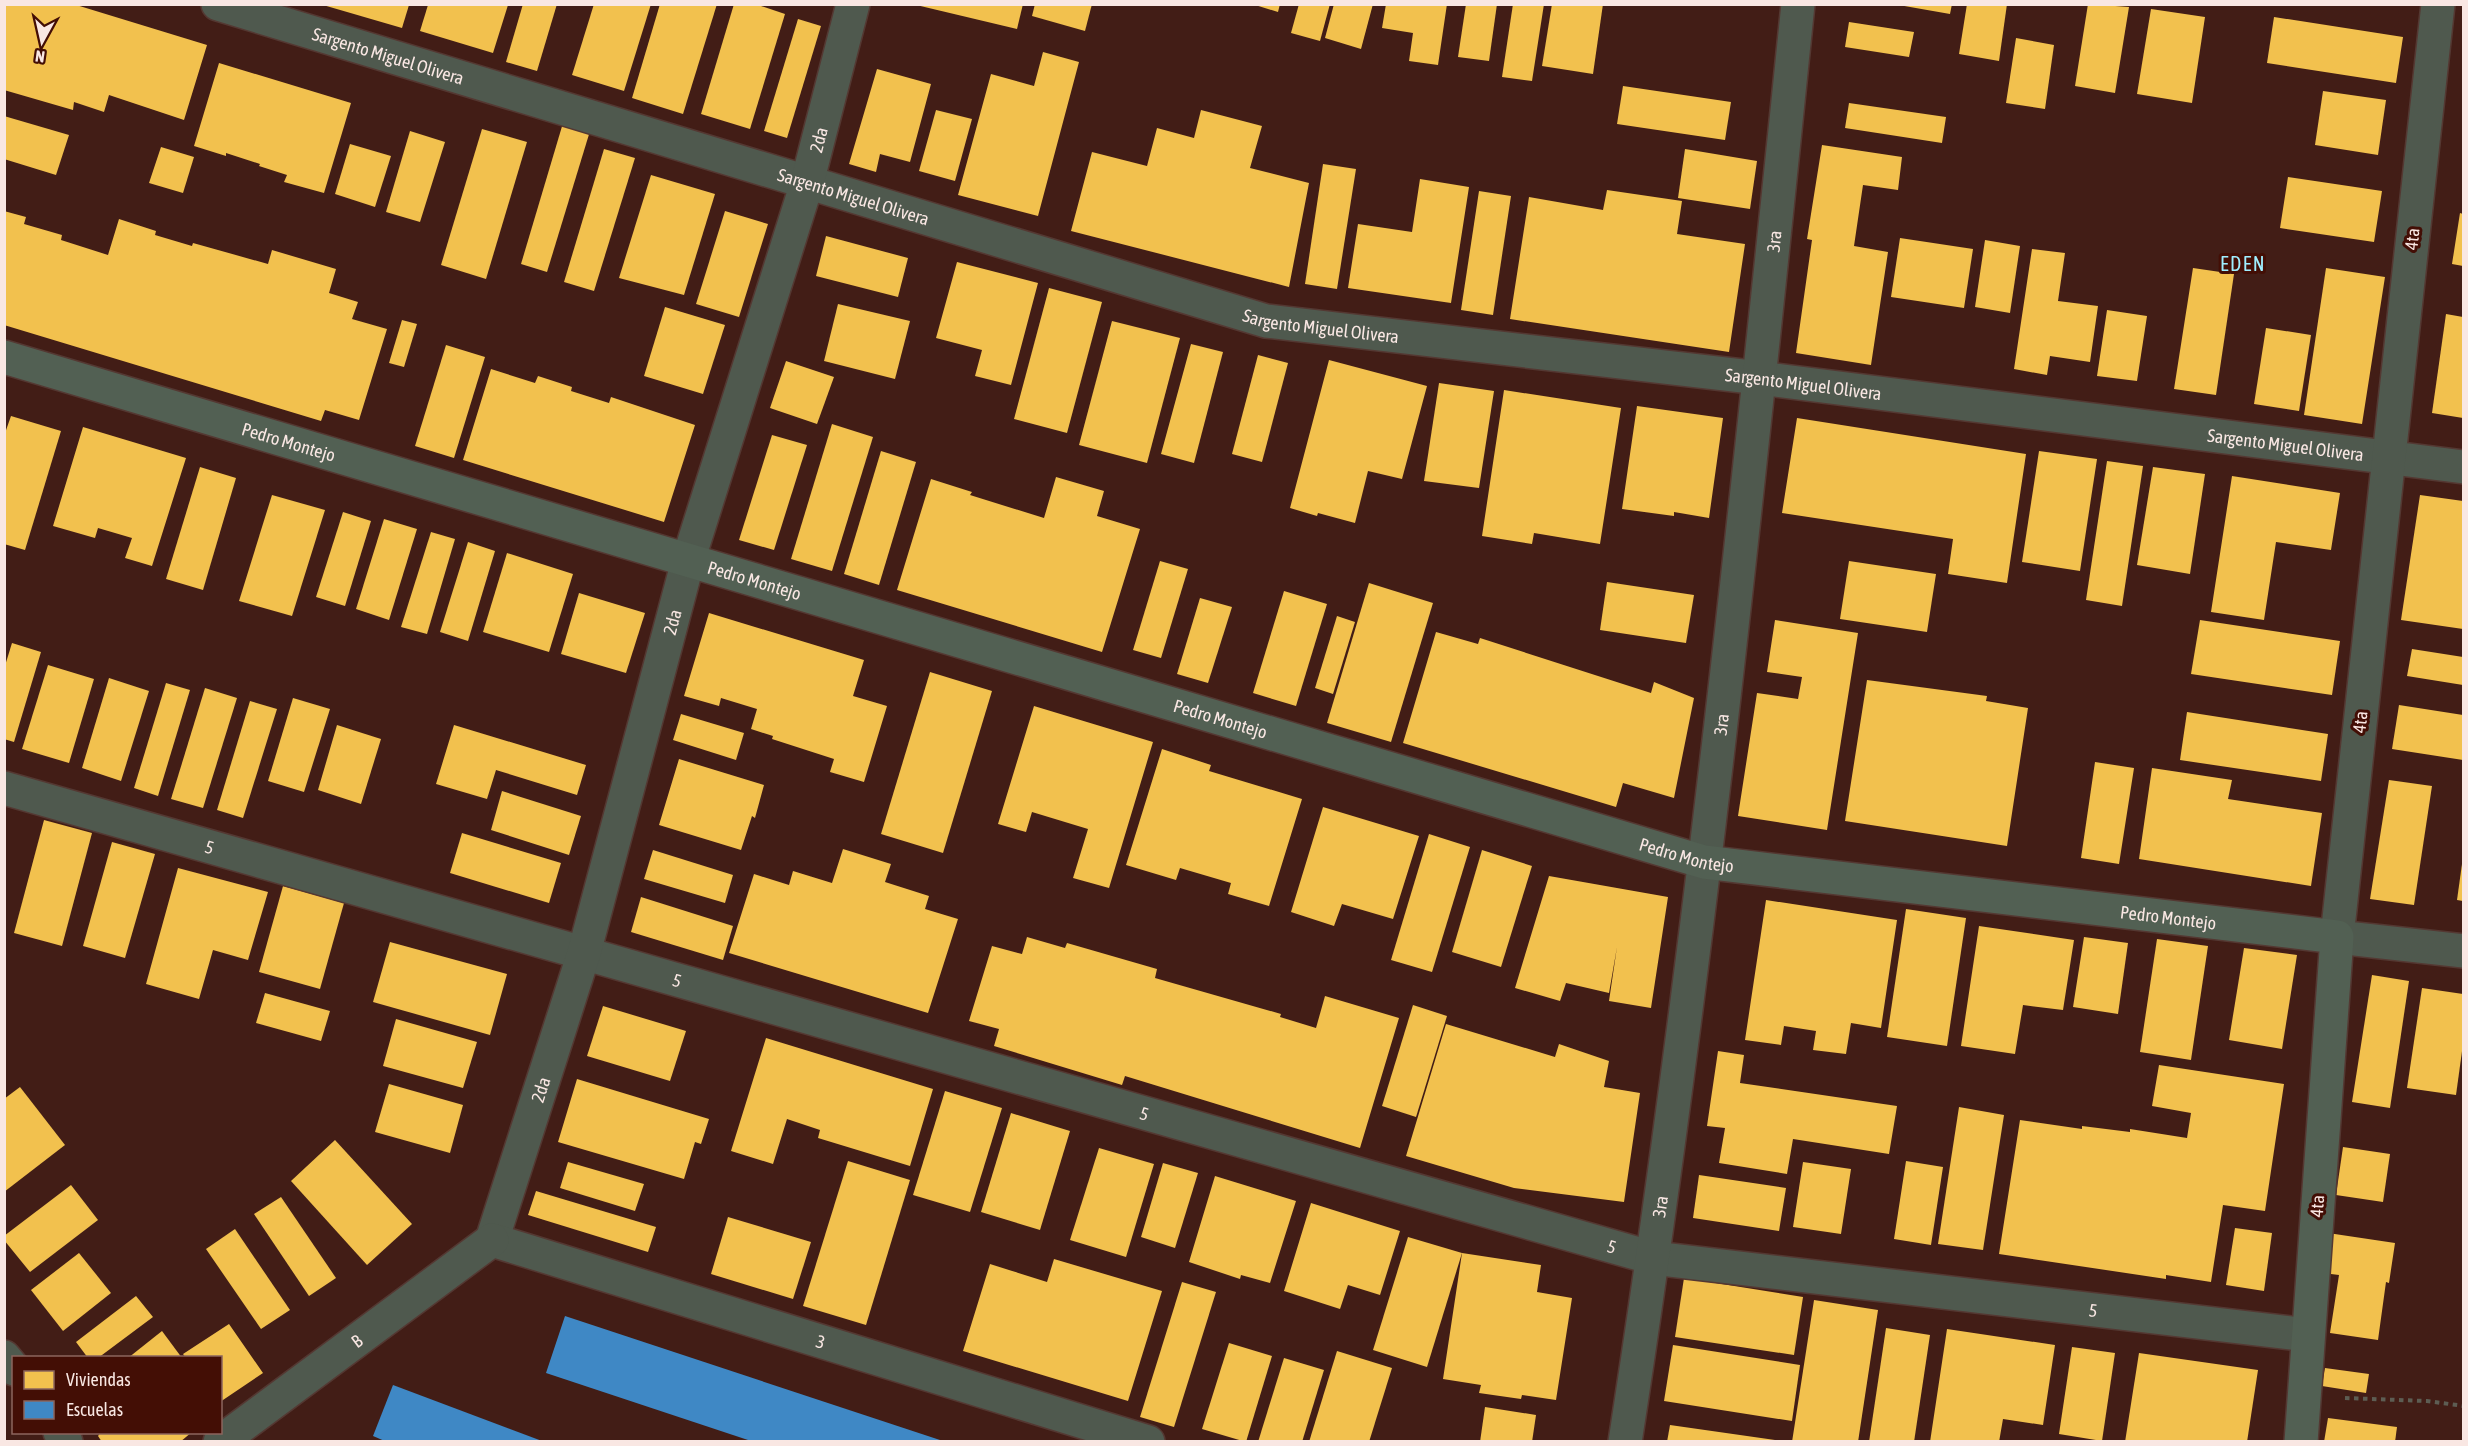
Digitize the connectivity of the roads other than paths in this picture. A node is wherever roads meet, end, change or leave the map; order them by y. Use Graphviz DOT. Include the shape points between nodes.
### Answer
graph roads {
  1 [pos="218,4"];
  2 [pos="853,4"];
  3 [pos="1798,4"];
  4 [pos="2438,4"];
  5 [pos="807,183"];
  6 [pos="4,357"];
  7 [pos="1760,378"];
  8 [pos="2388,457"];
  9 [pos="2463,467"];
  10 [pos="688,561"];
  11 [pos="4,788"];
  12 [pos="1704,861"];
  13 [pos="2337,937"];
  14 [pos="2463,951"];
  15 [pos="584,953"];
  16 [pos="492,1240"];
  17 [pos="1653,1258"];
  18 [pos="2308,1335"];
  19 [pos="220,1442"];
  20 [pos="1148,1442"];
  21 [pos="1625,1442"];
  22 [pos="2301,1442"];
  1 -- 5 [label="street, Sargento Miguel Olivera"];
  2 -- 5 [label="street, 2da"];
  3 -- 7 [label="street, 3ra"];
  4 -- 8 [label="street, 4ta"];
  5 -- 7 [label="street, Sargento Miguel Olivera" via="1266,321"];
  5 -- 10 [label="street, 2da"];
  6 -- 10 [label="street, Pedro Montejo"];
  7 -- 8 [label="street, Sargento Miguel Olivera"];
  7 -- 12 [label="street, 3ra"];
  8 -- 9 [label="street, Sargento Miguel Olivera"];
  8 -- 13 [label="street, 4ta"];
  10 -- 12 [label="street, Pedro Montejo"];
  10 -- 15 [label="street, 2da"];
  11 -- 15 [label="street, 5"];
  12 -- 13 [label="street, Pedro Montejo"];
  12 -- 17 [label="street, 3ra"];
  13 -- 14 [label="street, Pedro Montejo"];
  13 -- 18 [label="street, 4ta"];
  15 -- 16 [label="street, 2da"];
  15 -- 17 [label="street, 5"];
  16 -- 19 [label="street, B"];
  16 -- 20 [label="street, 3"];
  17 -- 18 [label="street, 5"];
  17 -- 21 [label="street, 3ra"];
  18 -- 22 [label="street, 4ta"];
}
